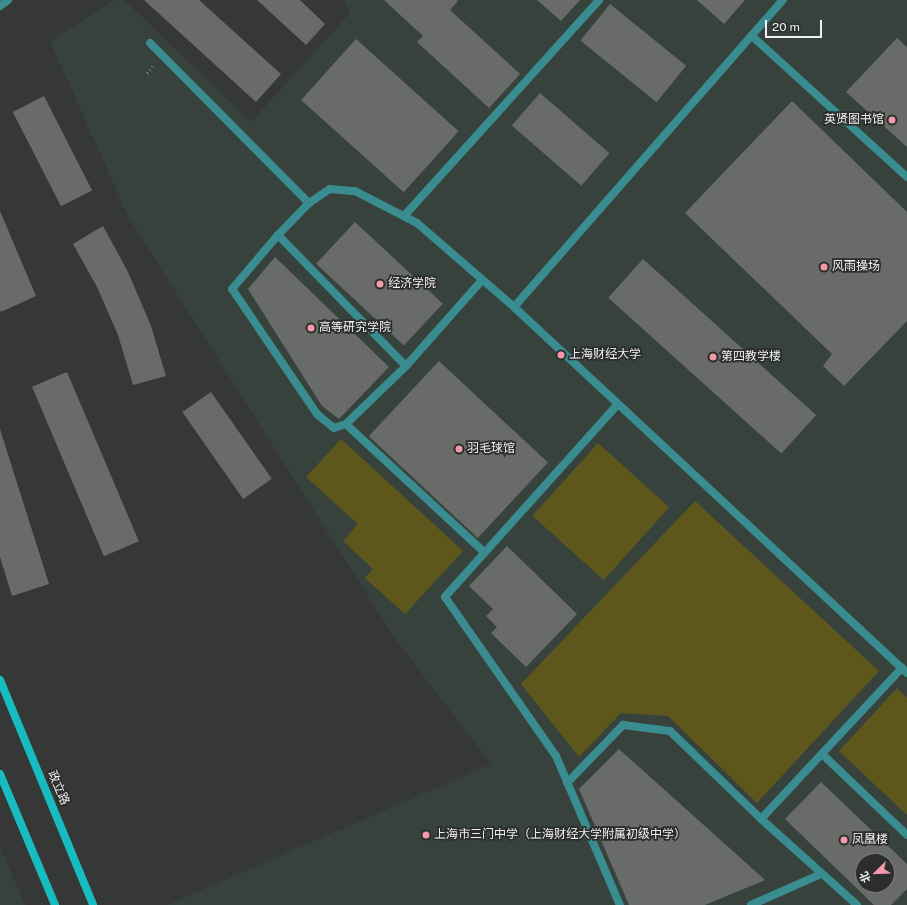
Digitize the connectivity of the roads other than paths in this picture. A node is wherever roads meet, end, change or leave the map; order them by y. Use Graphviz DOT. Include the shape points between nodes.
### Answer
graph roads {
  1 [pos="8,0"];
  2 [pos="599,0"];
  3 [pos="783,0"];
  4 [pos="0,6"];
  5 [pos="752,36"];
  6 [pos="150,43"];
  7 [pos="907,177"];
  8 [pos="309,203"];
  9 [pos="404,216"];
  10 [pos="278,235"];
  11 [pos="482,280"];
  12 [pos="514,307"];
  13 [pos="406,366"];
  14 [pos="618,404"];
  15 [pos="346,424"];
  16 [pos="484,552"];
  17 [pos="905,671"];
  18 [pos="0,680"];
  19 [pos="822,754"];
  20 [pos="0,774"];
  21 [pos="567,783"];
  22 [pos="761,819"];
  23 [pos="907,835"];
  24 [pos="821,874"];
  25 [pos="55,905"];
  26 [pos="94,905"];
  27 [pos="620,905"];
  28 [pos="751,905"];
  29 [pos="857,905"];
  1 -- 4 [label="street"];
  2 -- 9 [label="street"];
  3 -- 5 [label="street"];
  5 -- 7 [label="street"];
  5 -- 12 [label="street"];
  6 -- 8 [label="street"];
  8 -- 9 [label="street" via="330,189 355,191"];
  8 -- 10 [label="street"];
  9 -- 11 [label="street" via="417,223"];
  10 -- 13 [label="street"];
  10 -- 15 [label="street" via="232,289 317,414 334,428"];
  11 -- 12 [label="street"];
  11 -- 13 [label="street"];
  12 -- 14 [label="street"];
  13 -- 15 [label="street"];
  14 -- 16 [label="street"];
  14 -- 17 [label="street"];
  15 -- 16 [label="street"];
  16 -- 21 [label="street" via="444,597 556,756"];
  17 -- 19 [label="street"];
  18 -- 26 [label="main road, 政立路"];
  19 -- 22 [label="street"];
  19 -- 23 [label="street"];
  20 -- 25 [label="main road"];
  21 -- 22 [label="street" via="624,725 670,731"];
  21 -- 27 [label="street"];
  22 -- 24 [label="street"];
  24 -- 28 [label="street"];
  24 -- 29 [label="street"];
}
